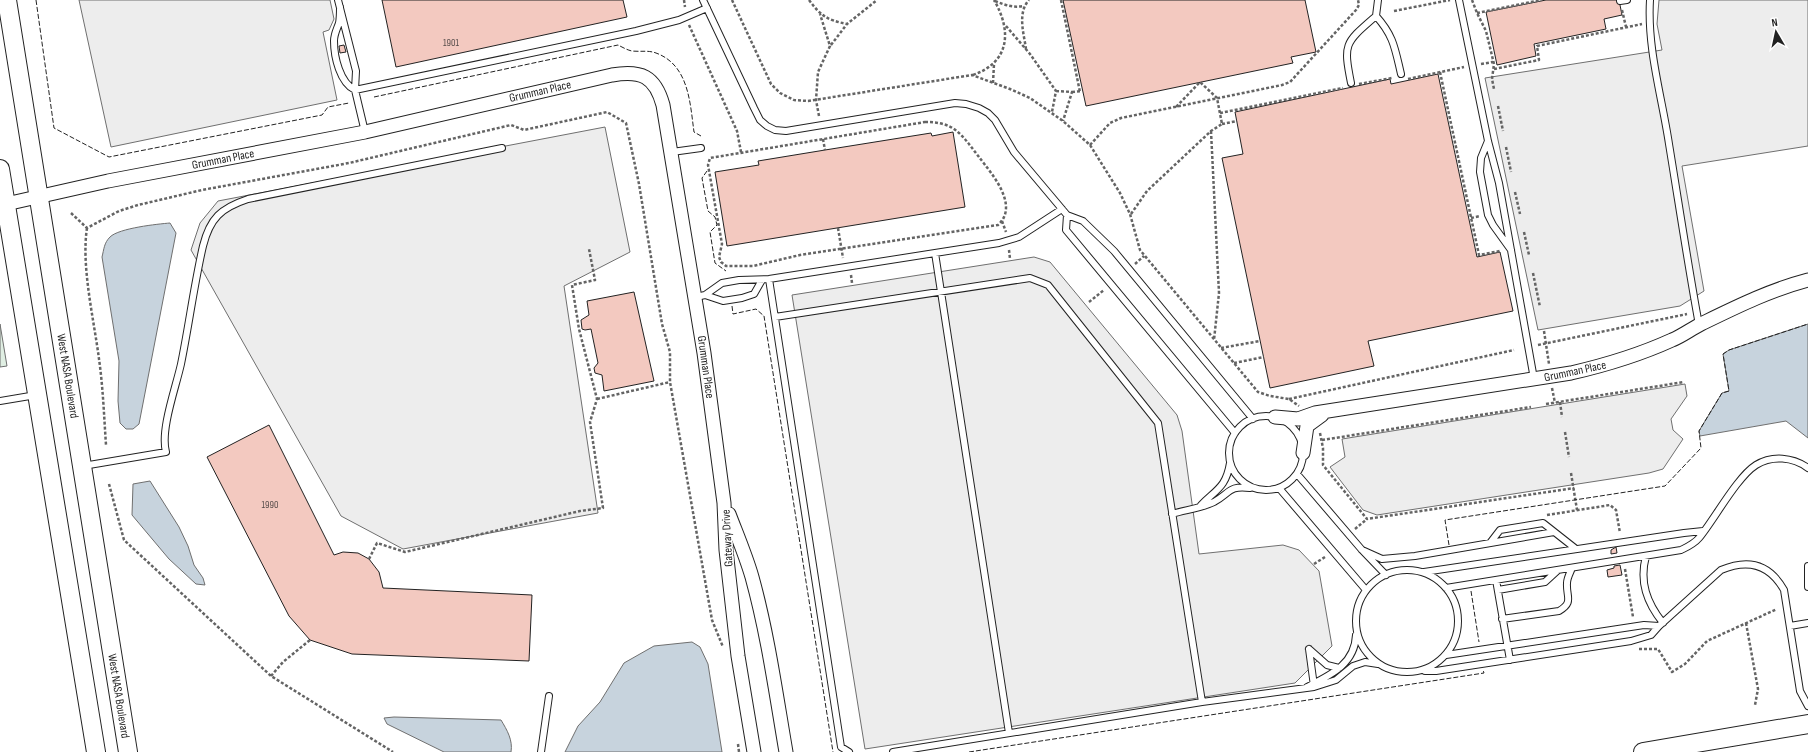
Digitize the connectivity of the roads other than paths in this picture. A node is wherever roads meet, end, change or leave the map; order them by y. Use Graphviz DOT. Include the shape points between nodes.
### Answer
graph roads {
  1 [pos="7,0"];
  2 [pos="338,0"];
  3 [pos="703,0"];
  4 [pos="1378,0"];
  5 [pos="1459,0"];
  6 [pos="1627,0"];
  7 [pos="1650,0"];
  8 [pos="1620,1"];
  9 [pos="340,7"];
  10 [pos="707,8"];
  11 [pos="1376,16"];
  12 [pos="1401,74"];
  13 [pos="1351,84"];
  14 [pos="355,90"];
  15 [pos="365,132"];
  16 [pos="1488,141"];
  17 [pos="502,148"];
  18 [pos="701,148"];
  19 [pos="672,152"];
  20 [pos="0,169"];
  21 [pos="40,196"];
  22 [pos="3,204"];
  23 [pos="1062,209"];
  24 [pos="1067,215"];
  25 [pos="1513,252"];
  26 [pos="935,253"];
  27 [pos="769,279"];
  28 [pos="762,280"];
  29 [pos="1808,280"];
  30 [pos="940,292"];
  31 [pos="700,296"];
  32 [pos="775,317"];
  33 [pos="1699,325"];
  34 [pos="1534,379"];
  35 [pos="38,395"];
  36 [pos="0,401"];
  37 [pos="1327,412"];
  38 [pos="1275,417"];
  39 [pos="1253,419"];
  40 [pos="1235,433"];
  41 [pos="1303,453"];
  42 [pos="1230,462"];
  43 [pos="83,466"];
  44 [pos="1808,468"];
  45 [pos="1297,474"];
  46 [pos="1252,488"];
  47 [pos="1279,488"];
  48 [pos="724,503"];
  49 [pos="1200,506"];
  50 [pos="1172,514"];
  51 [pos="1703,531"];
  52 [pos="1554,532"];
  53 [pos="1490,543"];
  54 [pos="1576,549"];
  55 [pos="1362,550"];
  56 [pos="1646,556"];
  57 [pos="1808,566"];
  58 [pos="1572,568"];
  59 [pos="1557,570"];
  60 [pos="1422,572"];
  61 [pos="1386,575"];
  62 [pos="1496,580"];
  63 [pos="1808,587"];
  64 [pos="1446,588"];
  65 [pos="1366,590"];
  66 [pos="1498,590"];
  67 [pos="1502,619"];
  68 [pos="1808,623"];
  69 [pos="1661,625"];
  70 [pos="1790,626"];
  71 [pos="1356,630"];
  72 [pos="1507,646"];
  73 [pos="1446,655"];
  74 [pos="1510,660"];
  75 [pos="1379,664"];
  76 [pos="1339,668"];
  77 [pos="1422,670"];
  78 [pos="1314,685"];
  79 [pos="549,696"];
  80 [pos="1202,702"];
  81 [pos="1808,706"];
  82 [pos="1808,724"];
  83 [pos="1009,734"];
  84 [pos="96,752"];
  85 [pos="128,752"];
  86 [pos="541,752"];
  87 [pos="754,752"];
  88 [pos="786,752"];
  89 [pos="848,752"];
  90 [pos="893,752"];
  91 [pos="1643,752"];
  1 -- 21 [label="main road, West NASA Boulevard"];
  2 -- 9 [label="lane"];
  3 -- 10 [label="lane"];
  4 -- 11 [label="lane"];
  5 -- 16 [label="lane"];
  6 -- 8 [label="lane"];
  7 -- 33 [label="lane" via="1655,70"];
  9 -- 14 [label="lane" via="356,71"];
  9 -- 14 [label="lane" via="334,40 335,49 340,71 348,86"];
  10 -- 14 [label="lane" via="679,20 636,31"];
  10 -- 23 [label="lane" via="760,120 767,126 786,131 956,103 966,104 988,113 995,120 1014,152"];
  11 -- 12 [label="lane" via="1389,31"];
  11 -- 13 [label="lane" via="1350,40 1346,51"];
  14 -- 15 [label="lane"];
  15 -- 19 [label="street, Grumman Place" via="597,78 629,73 650,79 660,93"];
  15 -- 21 [label="street, Grumman Place"];
  16 -- 25 [label="lane"];
  16 -- 25 [label="lane" via="1480,158 1488,215"];
  17 -- 43 [label="lane" via="248,200 223,210 209,226 202,246 165,430 166,452"];
  18 -- 19 [label="lane"];
  19 -- 31 [label="street, Grumman Place"];
  20 -- 22 [label="main road"];
  21 -- 22 [label="street, Grumman Place"];
  21 -- 43 [label="main road, West NASA Boulevard"];
  22 -- 35 [label="main road"];
  23 -- 24 [label="lane"];
  23 -- 26 [label="lane" via="1019,237 999,243"];
  24 -- 39 [label="lane" via="1083,221 1114,251"];
  24 -- 40 [label="lane" via="1066,230"];
  25 -- 34 [label="lane"];
  26 -- 27 [label="lane"];
  26 -- 30 [label="lane"];
  27 -- 28 [label="lane"];
  27 -- 32 [label="lane"];
  28 -- 31 [label="lane" via="722,283"];
  28 -- 31 [label="lane" via="754,294 742,298 723,301"];
  29 -- 33 [label="street, Grumman Place" via="1770,292"];
  30 -- 32 [label="lane"];
  30 -- 50 [label="lane" via="1030,278 1048,285 1158,423"];
  30 -- 83 [label="lane"];
  31 -- 48 [label="street, Grumman Place"];
  32 -- 89 [label="lane" via="841,747"];
  33 -- 34 [label="street, Grumman Place" via="1674,340 1643,353 1571,373"];
  34 -- 37 [label="street, Grumman Place"];
  35 -- 36 [label="lane"];
  35 -- 84 [label="main road"];
  37 -- 38 [label="street, Grumman Place" via="1298,419"];
  37 -- 41 [label="street, Grumman Place" via="1307,426"];
  38 -- 39 [label="lane"];
  38 -- 41 [label="lane" via="1295,430 1301,441"];
  39 -- 40 [label="lane" via="1243,424"];
  40 -- 42 [label="lane" via="1229,452"];
  41 -- 45 [label="lane"];
  42 -- 46 [label="lane" via="1238,478"];
  42 -- 49 [label="lane" via="1228,477"];
  43 -- 85 [label="main road, West NASA Boulevard"];
  44 -- 51 [label="lane" via="1784,458 1756,465 1742,478"];
  45 -- 47 [label="lane"];
  45 -- 55 [label="lane"];
  46 -- 47 [label="lane"];
  46 -- 49 [label="lane" via="1238,486 1214,502"];
  47 -- 65 [label="lane"];
  48 -- 87 [label="street, Gateway Drive" via="726,550 738,656"];
  48 -- 88 [label="street, Gateway Drive" via="752,577 771,661"];
  49 -- 50 [label="lane"];
  50 -- 80 [label="lane"];
  51 -- 54 [label="lane"];
  51 -- 56 [label="lane" via="1698,539 1681,550"];
  52 -- 53 [label="lane"];
  52 -- 53 [label="lane" via="1543,523 1500,530"];
  52 -- 54 [label="lane"];
  53 -- 55 [label="lane" via="1382,559"];
  54 -- 60 [label="lane"];
  55 -- 61 [label="lane"];
  56 -- 58 [label="lane"];
  56 -- 69 [label="lane" via="1643,572 1647,596"];
  57 -- 63 [label="lane"];
  58 -- 59 [label="lane"];
  58 -- 67 [label="lane" via="1567,583 1569,601 1566,607 1559,611"];
  59 -- 62 [label="lane"];
  59 -- 66 [label="lane" via="1545,582"];
  60 -- 61 [label="lane" via="1410,570"];
  60 -- 64 [label="lane"];
  61 -- 65 [label="lane"];
  62 -- 64 [label="lane"];
  62 -- 66 [label="lane"];
  64 -- 73 [label="lane" via="1454,600 1458,628 1454,643"];
  65 -- 71 [label="lane" via="1360,597"];
  66 -- 67 [label="lane"];
  67 -- 72 [label="lane"];
  68 -- 70 [label="lane"];
  69 -- 70 [label="lane" via="1720,570 1733,565 1751,563 1764,568 1784,590"];
  69 -- 72 [label="lane" via="1644,625"];
  69 -- 74 [label="lane" via="1651,635 1642,639"];
  70 -- 81 [label="lane" via="1800,691"];
  71 -- 75 [label="lane" via="1368,655"];
  71 -- 76 [label="lane" via="1356,645 1351,657"];
  72 -- 73 [label="lane"];
  72 -- 74 [label="lane"];
  73 -- 77 [label="lane" via="1431,667"];
  74 -- 77 [label="lane" via="1436,672"];
  75 -- 77 [label="lane" via="1400,672"];
  75 -- 78 [label="lane" via="1365,662 1353,666 1336,680"];
  76 -- 78 [label="lane"];
  76 -- 78 [label="lane" via="1327,665 1309,649"];
  78 -- 80 [label="lane" via="1302,689"];
  79 -- 86 [label="lane"];
  80 -- 83 [label="lane"];
  82 -- 91 [label="main road"];
  83 -- 90 [label="lane"];
}
